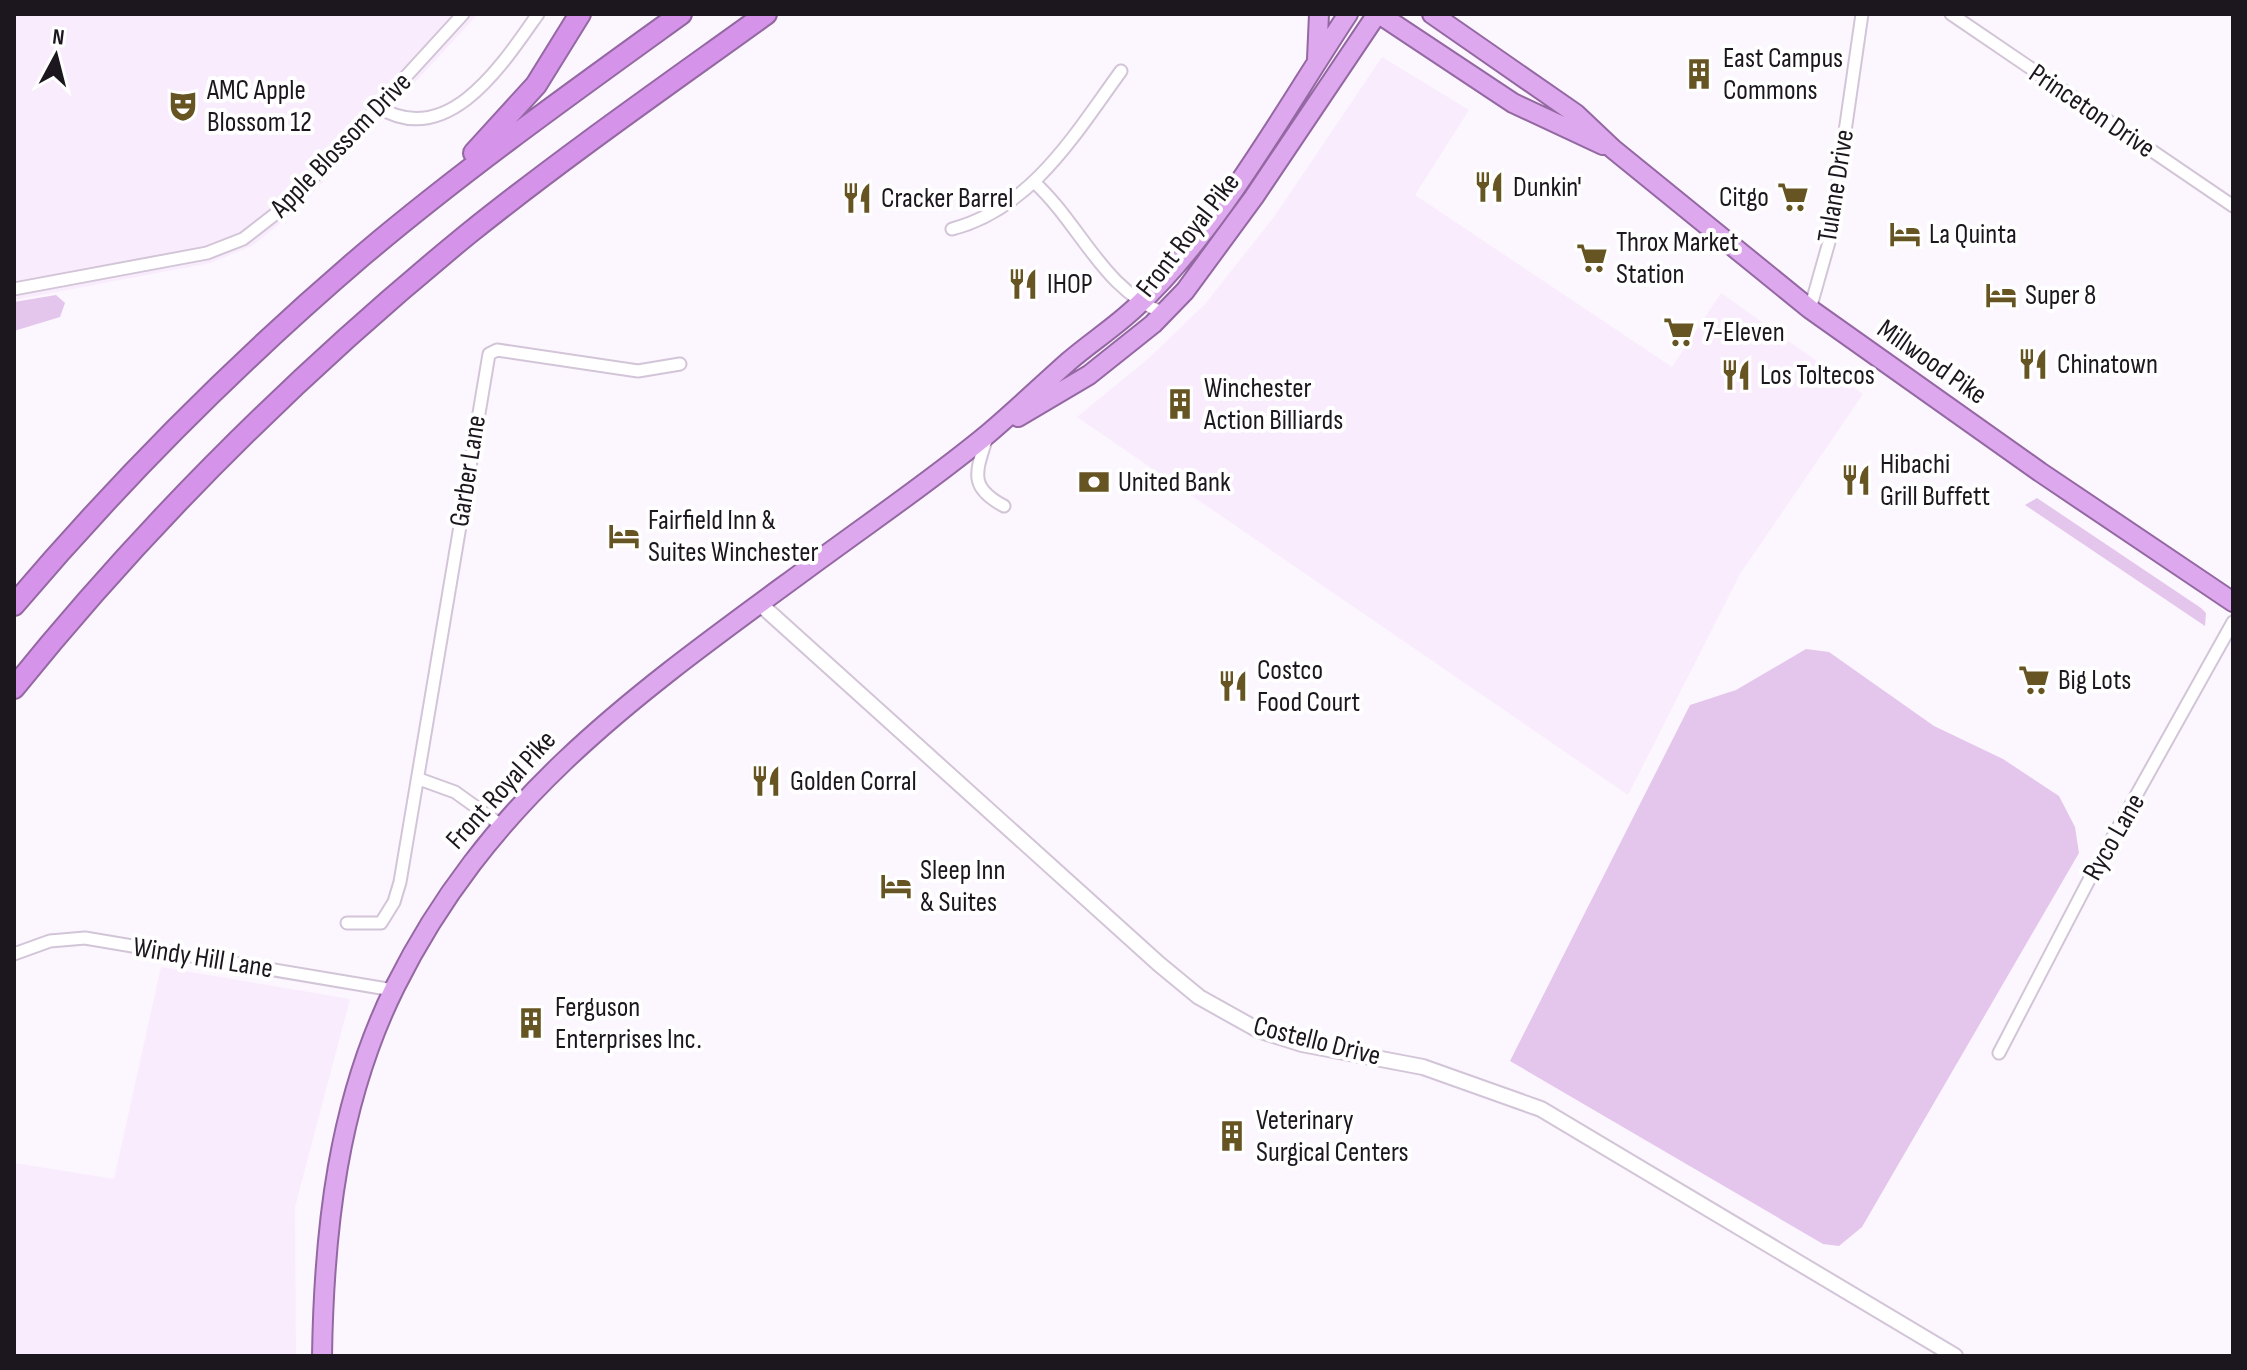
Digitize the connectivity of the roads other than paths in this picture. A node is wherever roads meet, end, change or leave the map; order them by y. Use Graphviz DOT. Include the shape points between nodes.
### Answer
graph roads {
  1 [pos="463,14"];
  2 [pos="538,14"];
  3 [pos="580,14"];
  4 [pos="681,14"];
  5 [pos="766,14"];
  6 [pos="1319,14"];
  7 [pos="1348,14"];
  8 [pos="1378,14"];
  9 [pos="1432,14"];
  10 [pos="1862,14"];
  11 [pos="1951,14"];
  12 [pos="1317,61"];
  13 [pos="1121,71"];
  14 [pos="378,107"];
  15 [pos="1613,149"];
  16 [pos="1034,182"];
  17 [pos="2233,206"];
  18 [pos="400,225"];
  19 [pos="952,229"];
  20 [pos="14,289"];
  21 [pos="1140,304"];
  22 [pos="1810,309"];
  23 [pos="1164,313"];
  24 [pos="680,364"];
  25 [pos="988,434"];
  26 [pos="1004,506"];
  27 [pos="2233,602"];
  28 [pos="760,604"];
  29 [pos="14,605"];
  30 [pos="2233,622"];
  31 [pos="14,688"];
  32 [pos="419,779"];
  33 [pos="501,825"];
  34 [pos="347,923"];
  35 [pos="14,954"];
  36 [pos="393,990"];
  37 [pos="1999,1053"];
  38 [pos="322,1356"];
  39 [pos="1955,1356"];
  1 -- 14 [label="street, Apple Blossom Drive"];
  2 -- 14 [label="street" via="483,83 440,116 405,120"];
  3 -- 18 [label="highway" via="516,108"];
  4 -- 18 [label="highway"];
  5 -- 31 [label="highway" via="513,200 347,339 195,485"];
  6 -- 12 [label="highway"];
  7 -- 12 [label="highway, Front Royal Pike"];
  8 -- 15 [label="highway, Millwood Pike" via="1513,103"];
  8 -- 23 [label="highway, Front Royal Pike" via="1227,236"];
  9 -- 15 [label="highway, Millwood Pike" via="1548,92"];
  10 -- 22 [label="street, Tulane Drive" via="1829,242"];
  11 -- 17 [label="street, Princeton Drive"];
  12 -- 21 [label="highway, Front Royal Pike" via="1202,232"];
  13 -- 16 [label="street"];
  14 -- 20 [label="street, Apple Blossom Drive" via="292,201 243,239 207,253"];
  15 -- 22 [label="highway, Millwood Pike"];
  16 -- 19 [label="street" via="975,223"];
  16 -- 21 [label="street" via="1115,282"];
  18 -- 29 [label="highway" via="214,391 83,525"];
  21 -- 23 [label="street"];
  21 -- 25 [label="highway, Front Royal Pike"];
  22 -- 27 [label="highway, Millwood Pike"];
  23 -- 25 [label="highway, Front Royal Pike" via="1089,375"];
  24 -- 32 [label="street, Garber Lane" via="638,371 497,350 489,354"];
  25 -- 26 [label="street" via="978,466 979,484 985,496"];
  25 -- 28 [label="highway, Front Royal Pike"];
  28 -- 33 [label="highway, Front Royal Pike" via="595,730"];
  28 -- 39 [label="street, Costello Drive" via="1159,964 1216,1009 1279,1038 1423,1067 1541,1109"];
  30 -- 37 [label="street, Ryco Lane"];
  32 -- 33 [label="street" via="455,792"];
  32 -- 34 [label="street, Garber Lane" via="400,882 386,918 373,926"];
  33 -- 36 [label="highway, Front Royal Pike" via="433,919"];
  35 -- 36 [label="street, Windy Hill Lane" via="50,941 85,938"];
  36 -- 38 [label="highway, Front Royal Pike" via="357,1088 337,1168 326,1247"];
}
